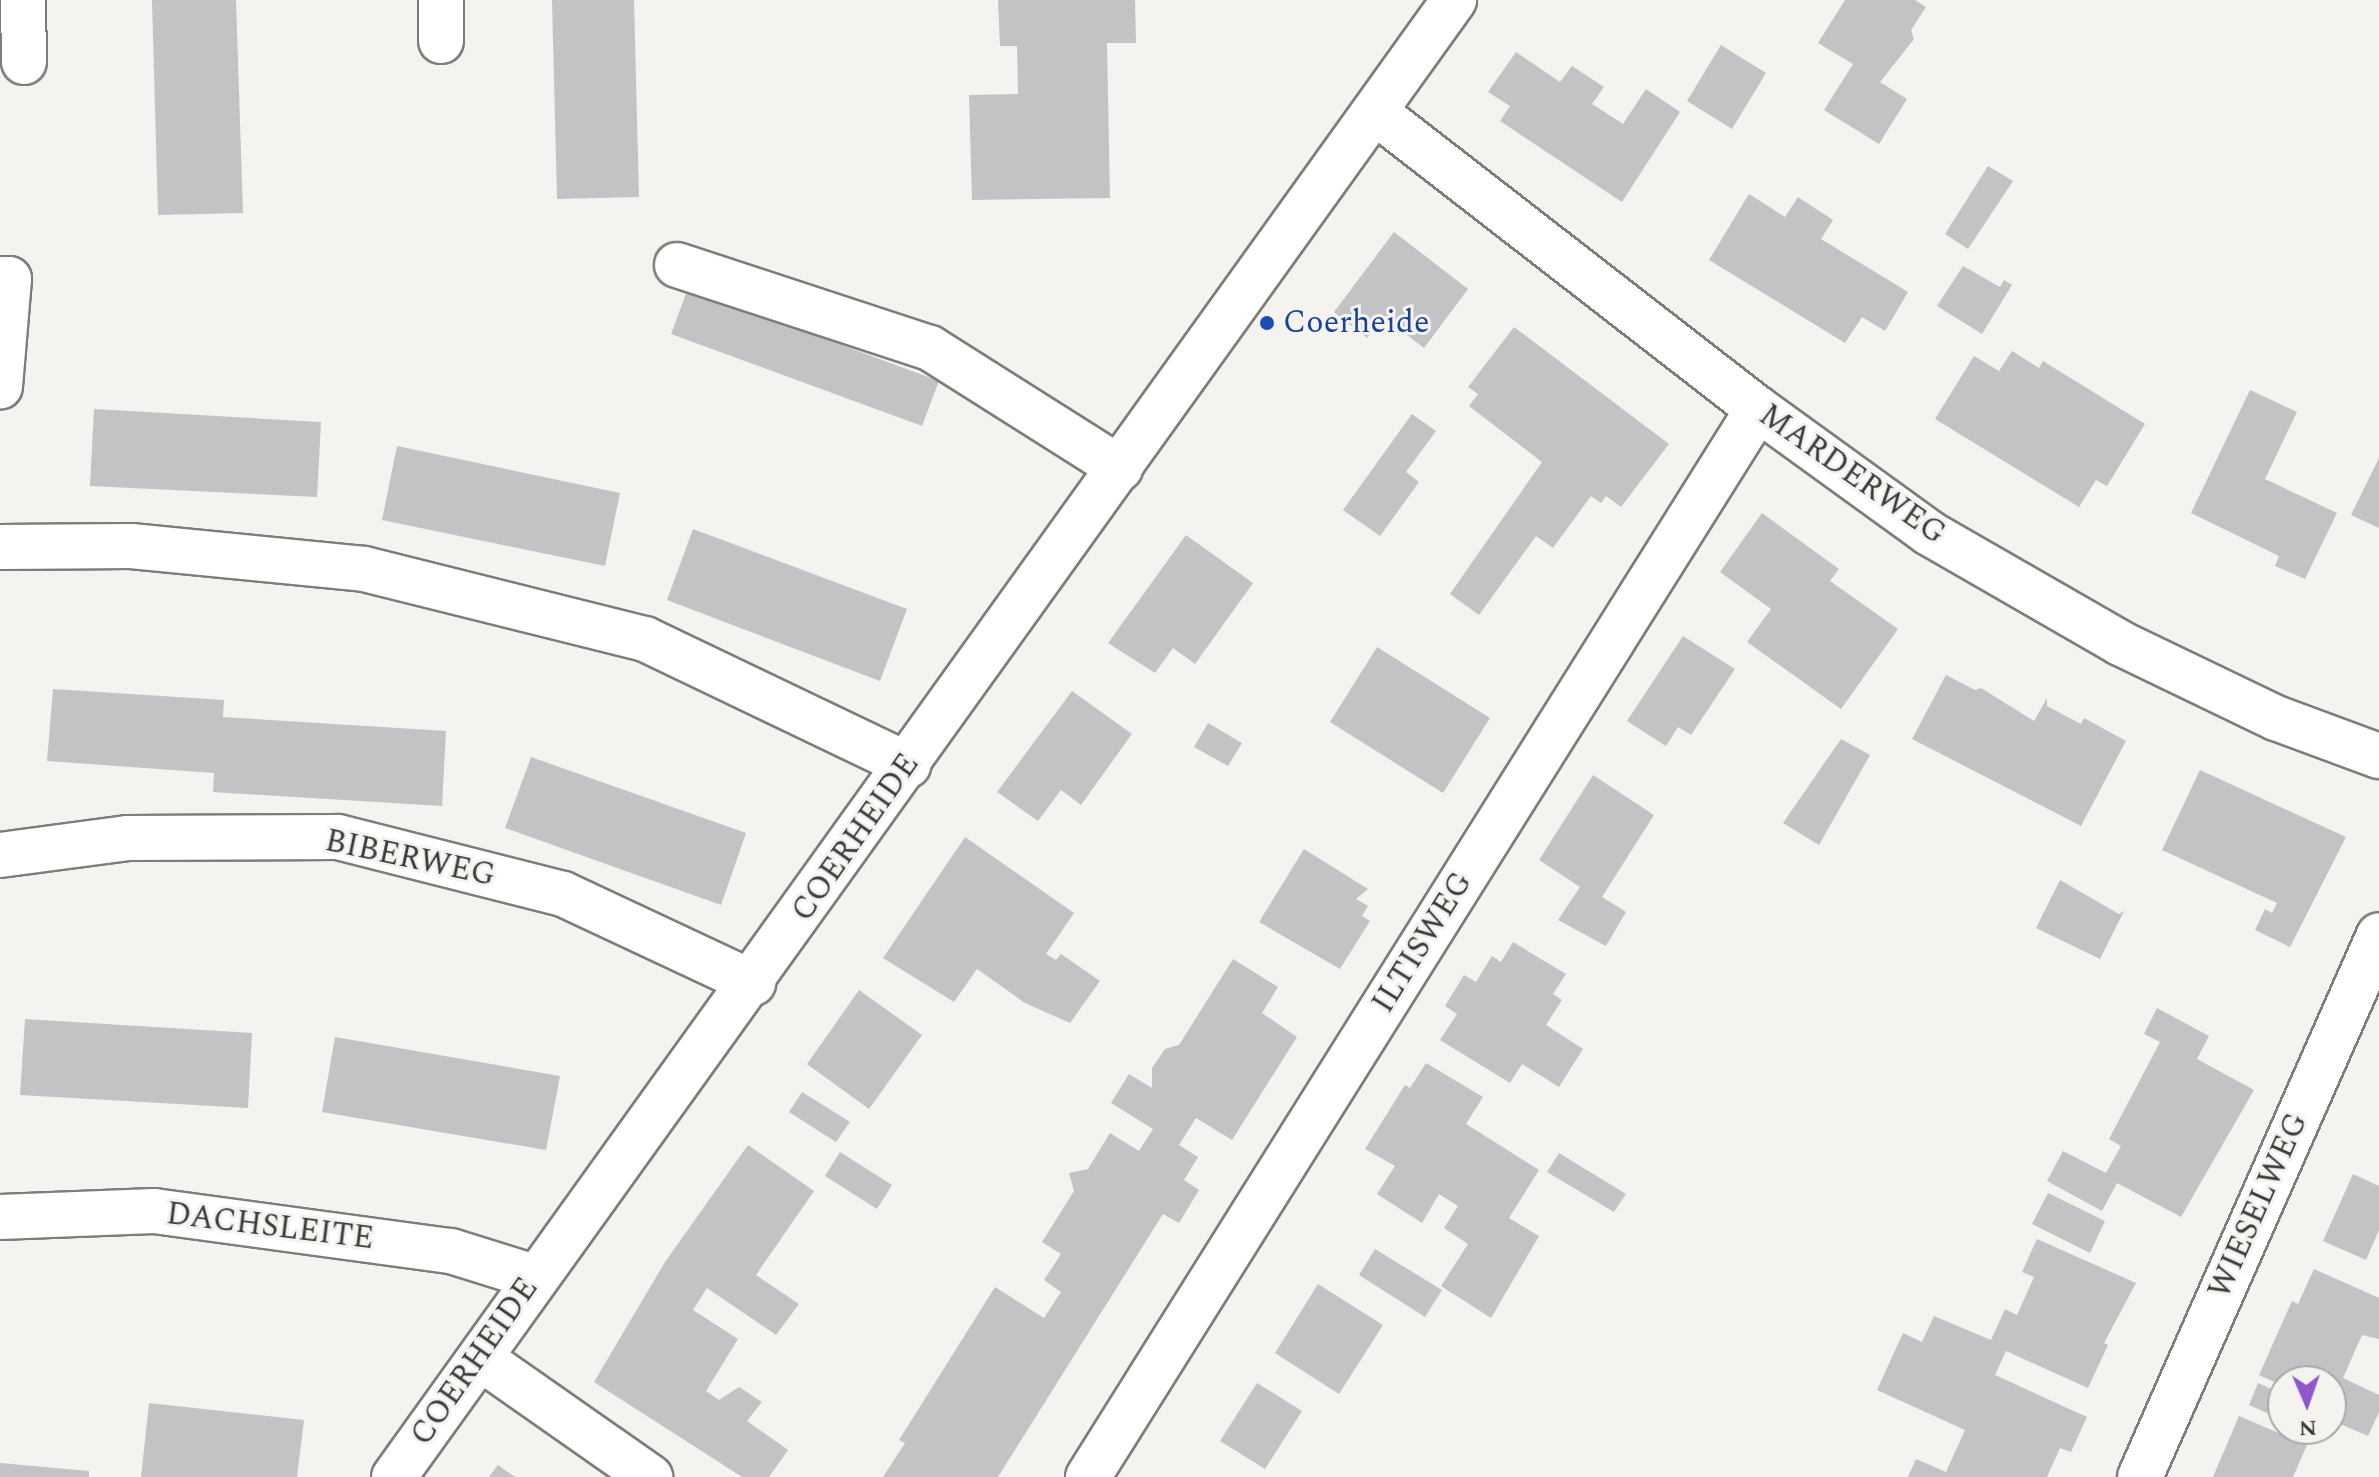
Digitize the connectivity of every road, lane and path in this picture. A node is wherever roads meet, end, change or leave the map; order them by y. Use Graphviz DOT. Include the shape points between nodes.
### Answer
graph roads {
  1 [pos="23,0"];
  2 [pos="1454,0"];
  3 [pos="24,62"];
  4 [pos="1375,112"];
  5 [pos="677,265"];
  6 [pos="0,279"];
  7 [pos="0,387"];
  8 [pos="1758,409"];
  9 [pos="1120,468"];
  10 [pos="0,547"];
  11 [pos="2379,756"];
  12 [pos="908,765"];
  13 [pos="0,855"];
  14 [pos="2379,935"];
  15 [pos="753,983"];
  16 [pos="0,1217"];
  17 [pos="534,1277"];
  18 [pos="480,1358"];
  19 [pos="394,1477"];
  20 [pos="650,1477"];
  21 [pos="1088,1477"];
  22 [pos="2140,1477"];
  1 -- 3 [label="street"];
  2 -- 4 [label="street, COERHEIDE"];
  4 -- 8 [label="street, MARDERWEG"];
  4 -- 9 [label="street, COERHEIDE"];
  5 -- 9 [label="street" via="930,348"];
  6 -- 7 [label="street" via="9,279"];
  8 -- 11 [label="street, MARDERWEG" via="1929,533 2120,643 2276,718"];
  8 -- 21 [label="street, ILTISWEG"];
  9 -- 12 [label="street, COERHEIDE"];
  10 -- 12 [label="street" via="131,546 364,569 645,639"];
  12 -- 15 [label="street, COERHEIDE"];
  13 -- 15 [label="street, BIBERWEG" via="127,838 338,837 563,894"];
  14 -- 22 [label="street, WIESELWEG"];
  15 -- 17 [label="street, COERHEIDE"];
  16 -- 17 [label="street, DACHSLEITE" via="154,1211 451,1251"];
  17 -- 18 [label="street, COERHEIDE"];
  18 -- 19 [label="street, COERHEIDE"];
  18 -- 20 [label="street"];
}
